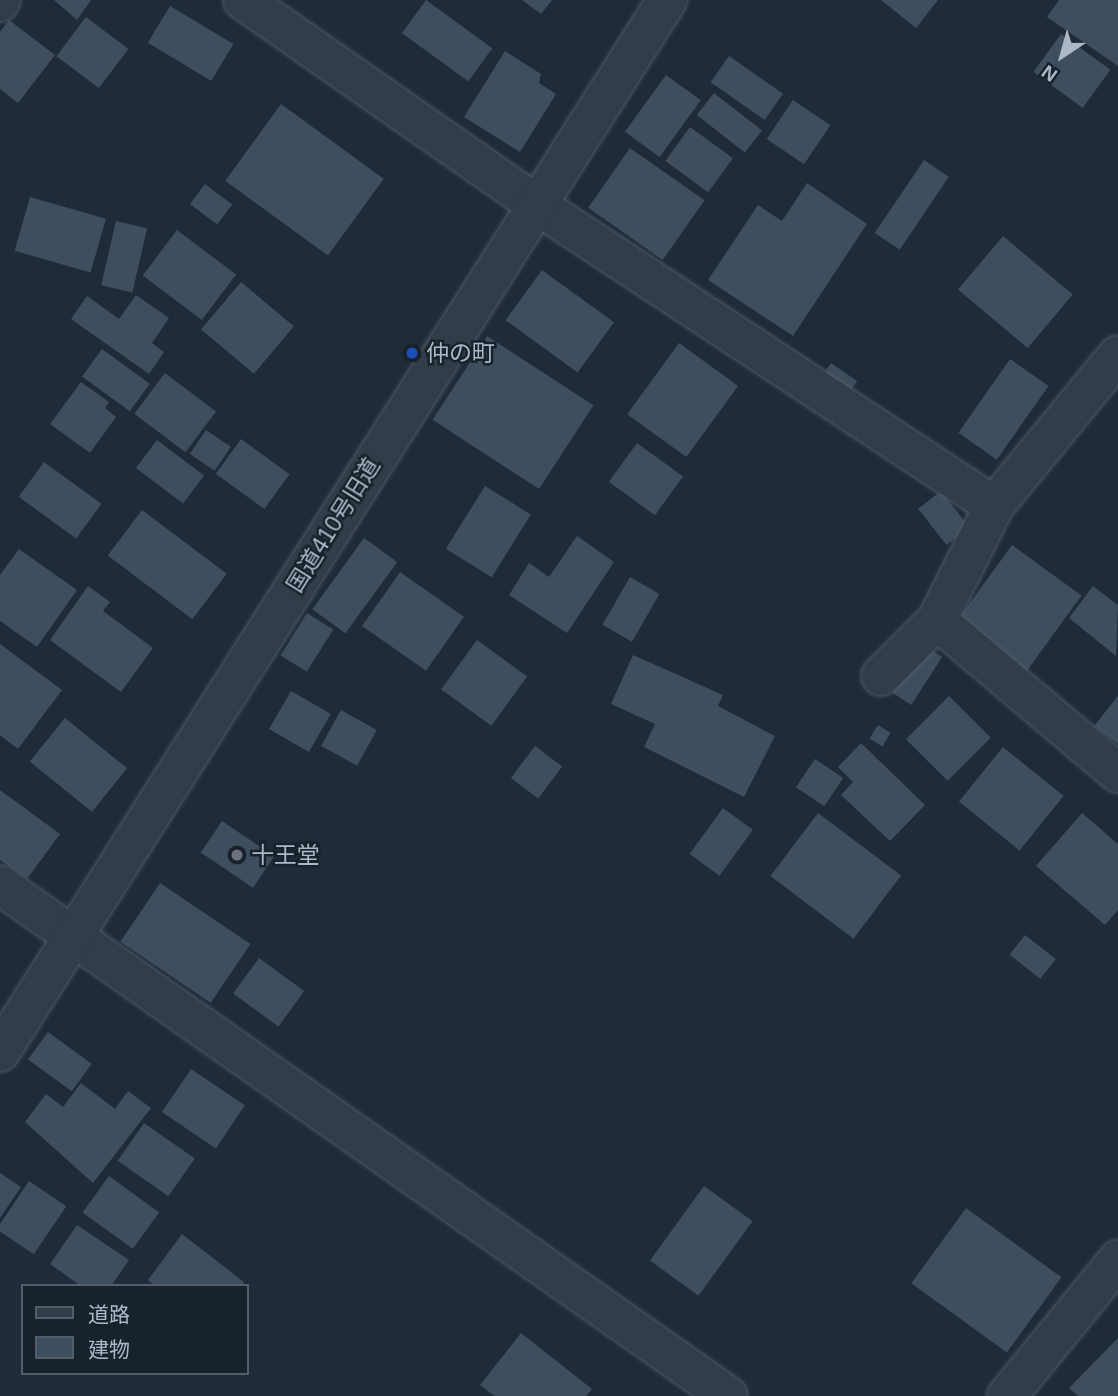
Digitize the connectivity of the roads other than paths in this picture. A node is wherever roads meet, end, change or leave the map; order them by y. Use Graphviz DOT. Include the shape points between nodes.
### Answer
graph roads {
  1 [pos="243,0"];
  2 [pos="667,0"];
  3 [pos="537,205"];
  4 [pos="1118,355"];
  5 [pos="994,506"];
  6 [pos="937,620"];
  7 [pos="881,676"];
  8 [pos="1118,774"];
  9 [pos="0,886"];
  10 [pos="73,935"];
  11 [pos="0,1052"];
  12 [pos="1118,1260"];
  13 [pos="728,1396"];
  14 [pos="1007,1396"];
  1 -- 3 [label="street"];
  2 -- 3 [label="street, 国道410号旧道"];
  3 -- 5 [label="street"];
  3 -- 10 [label="street, 国道410号旧道"];
  4 -- 5 [label="street"];
  5 -- 6 [label="street" via="975,555"];
  6 -- 7 [label="street"];
  6 -- 8 [label="street"];
  9 -- 10 [label="street"];
  10 -- 11 [label="street, 国道410号旧道"];
  10 -- 13 [label="street"];
  12 -- 14 [label="street"];
}
